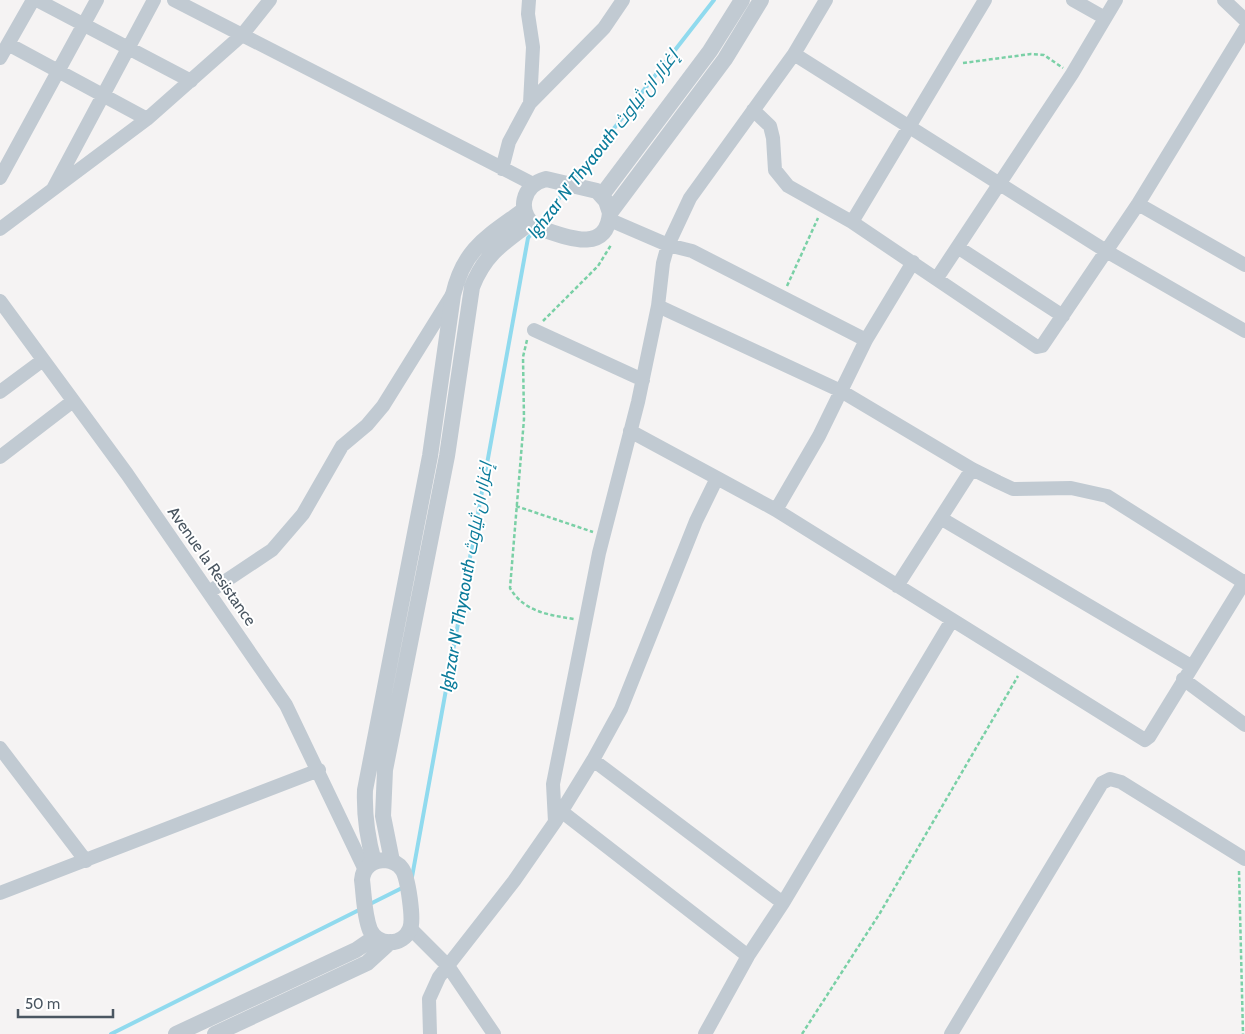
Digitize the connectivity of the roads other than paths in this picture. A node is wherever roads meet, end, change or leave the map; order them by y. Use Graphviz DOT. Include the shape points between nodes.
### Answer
graph roads {
  1 [pos="32,0"];
  2 [pos="37,0"];
  3 [pos="97,0"];
  4 [pos="154,0"];
  5 [pos="174,0"];
  6 [pos="529,0"];
  7 [pos="623,0"];
  8 [pos="742,0"];
  9 [pos="761,0"];
  10 [pos="826,0"];
  11 [pos="985,0"];
  12 [pos="1073,0"];
  13 [pos="1116,0"];
  14 [pos="1224,0"];
  15 [pos="272,1"];
  16 [pos="190,4"];
  17 [pos="1105,18"];
  18 [pos="1245,20"];
  19 [pos="84,24"];
  20 [pos="1245,29"];
  21 [pos="242,35"];
  22 [pos="8,44"];
  23 [pos="128,47"];
  24 [pos="794,54"];
  25 [pos="0,58"];
  26 [pos="59,71"];
  27 [pos="191,81"];
  28 [pos="103,94"];
  29 [pos="530,104"];
  30 [pos="753,110"];
  31 [pos="148,119"];
  32 [pos="908,127"];
  33 [pos="502,169"];
  34 [pos="0,178"];
  35 [pos="533,184"];
  36 [pos="1000,184"];
  37 [pos="51,192"];
  38 [pos="602,195"];
  39 [pos="1138,204"];
  40 [pos="527,217"];
  41 [pos="615,219"];
  42 [pos="852,222"];
  43 [pos="0,229"];
  44 [pos="668,245"];
  45 [pos="959,248"];
  46 [pos="1106,251"];
  47 [pos="913,262"];
  48 [pos="1245,265"];
  49 [pos="937,278"];
  50 [pos="453,295"];
  51 [pos="1,303"];
  52 [pos="658,306"];
  53 [pos="1063,316"];
  54 [pos="534,330"];
  55 [pos="1245,331"];
  56 [pos="866,340"];
  57 [pos="44,360"];
  58 [pos="643,380"];
  59 [pos="841,391"];
  60 [pos="0,392"];
  61 [pos="74,401"];
  62 [pos="630,431"];
  63 [pos="0,457"];
  64 [pos="972,469"];
  65 [pos="717,478"];
  66 [pos="776,510"];
  67 [pos="942,518"];
  68 [pos="1245,582"];
  69 [pos="897,586"];
  70 [pos="209,592"];
  71 [pos="952,620"];
  72 [pos="1191,666"];
  73 [pos="1183,679"];
  74 [pos="1245,725"];
  75 [pos="0,748"];
  76 [pos="594,760"];
  77 [pos="319,770"];
  78 [pos="558,816"];
  79 [pos="1242,857"];
  80 [pos="86,861"];
  81 [pos="392,861"];
  82 [pos="367,870"];
  83 [pos="0,893"];
  84 [pos="783,903"];
  85 [pos="411,923"];
  86 [pos="378,936"];
  87 [pos="748,956"];
  88 [pos="448,966"];
  89 [pos="176,1034"];
  90 [pos="215,1034"];
  91 [pos="430,1034"];
  92 [pos="494,1034"];
  93 [pos="705,1034"];
  94 [pos="950,1034"];
  1 -- 22 [label="street"];
  2 -- 19 [label="street"];
  3 -- 19 [label="street"];
  4 -- 23 [label="street"];
  5 -- 16 [label="street"];
  6 -- 29 [label="street" via="533,47"];
  7 -- 29 [label="street" via="604,28"];
  8 -- 38 [label="street" via="710,51"];
  9 -- 41 [label="street" via="725,59"];
  10 -- 24 [label="street"];
  11 -- 32 [label="street"];
  12 -- 17 [label="street"];
  13 -- 17 [label="street"];
  14 -- 18 [label="street"];
  15 -- 21 [label="street"];
  16 -- 21 [label="street"];
  17 -- 36 [label="street"];
  19 -- 23 [label="street"];
  19 -- 26 [label="street"];
  20 -- 39 [label="street"];
  21 -- 27 [label="street"];
  21 -- 33 [label="street"];
  22 -- 25 [label="street"];
  22 -- 26 [label="street"];
  23 -- 27 [label="street"];
  23 -- 28 [label="street"];
  24 -- 30 [label="street"];
  24 -- 32 [label="street"];
  26 -- 28 [label="street"];
  26 -- 34 [label="street"];
  27 -- 31 [label="street"];
  28 -- 31 [label="street"];
  28 -- 37 [label="street"];
  29 -- 33 [label="street" via="509,142"];
  30 -- 42 [label="street" via="770,126 778,176 794,190"];
  30 -- 44 [label="street" via="690,198"];
  31 -- 37 [label="street"];
  32 -- 36 [label="street"];
  32 -- 42 [label="street"];
  33 -- 35 [label="street"];
  35 -- 38 [label="street" via="546,178 553,179"];
  35 -- 40 [label="street" via="524,196"];
  36 -- 45 [label="street"];
  36 -- 46 [label="street"];
  37 -- 43 [label="street"];
  38 -- 41 [label="street"];
  39 -- 46 [label="street"];
  39 -- 48 [label="street"];
  40 -- 41 [label="street" via="536,227 586,241 604,232"];
  40 -- 50 [label="street" via="485,238 469,254 458,273"];
  40 -- 81 [label="street" via="494,249 477,273 472,287 447,456 385,770 383,816"];
  41 -- 44 [label="street"];
  42 -- 47 [label="street"];
  44 -- 52 [label="street"];
  44 -- 56 [label="street" via="692,252"];
  45 -- 49 [label="street"];
  45 -- 53 [label="street"];
  46 -- 53 [label="street"];
  46 -- 55 [label="street"];
  47 -- 49 [label="street"];
  47 -- 56 [label="street"];
  49 -- 53 [label="street" via="1037,347 1045,343"];
  50 -- 70 [label="street" via="383,406 338,453 303,514 285,536 259,560"];
  50 -- 82 [label="street" via="430,456 365,790"];
  51 -- 57 [label="street, Avenue la Resistance"];
  52 -- 58 [label="street"];
  52 -- 59 [label="street"];
  54 -- 58 [label="street"];
  56 -- 59 [label="street"];
  57 -- 60 [label="street"];
  57 -- 61 [label="street, Avenue la Resistance"];
  58 -- 62 [label="street"];
  59 -- 64 [label="street"];
  59 -- 66 [label="street"];
  61 -- 63 [label="street"];
  61 -- 70 [label="street, Avenue la Resistance"];
  62 -- 65 [label="street"];
  62 -- 78 [label="street" via="604,536 553,784"];
  64 -- 67 [label="street"];
  64 -- 68 [label="street" via="1013,489 1071,488 1107,496"];
  65 -- 66 [label="street"];
  65 -- 76 [label="street" via="696,521 621,709"];
  66 -- 69 [label="street"];
  67 -- 69 [label="street"];
  67 -- 72 [label="street"];
  68 -- 72 [label="street"];
  69 -- 71 [label="street"];
  70 -- 77 [label="street, Avenue la Resistance" via="286,705"];
  71 -- 73 [label="street" via="1144,740 1149,737"];
  71 -- 84 [label="street"];
  72 -- 73 [label="street"];
  73 -- 74 [label="street"];
  75 -- 80 [label="street"];
  76 -- 78 [label="street"];
  76 -- 84 [label="street"];
  77 -- 80 [label="street"];
  77 -- 82 [label="street, Avenue la Resistance"];
  78 -- 87 [label="street"];
  78 -- 88 [label="street" via="514,881"];
  79 -- 94 [label="street" via="1121,782 1110,779 1102,783"];
  80 -- 83 [label="street"];
  81 -- 82 [label="street"];
  81 -- 85 [label="street" via="405,874"];
  82 -- 86 [label="street"];
  84 -- 87 [label="street"];
  85 -- 86 [label="street" via="404,937"];
  85 -- 88 [label="street"];
  86 -- 89 [label="street" via="350,953"];
  86 -- 90 [label="street" via="367,963"];
  87 -- 93 [label="street"];
  88 -- 91 [label="street" via="429,999"];
  88 -- 92 [label="street"];
}
